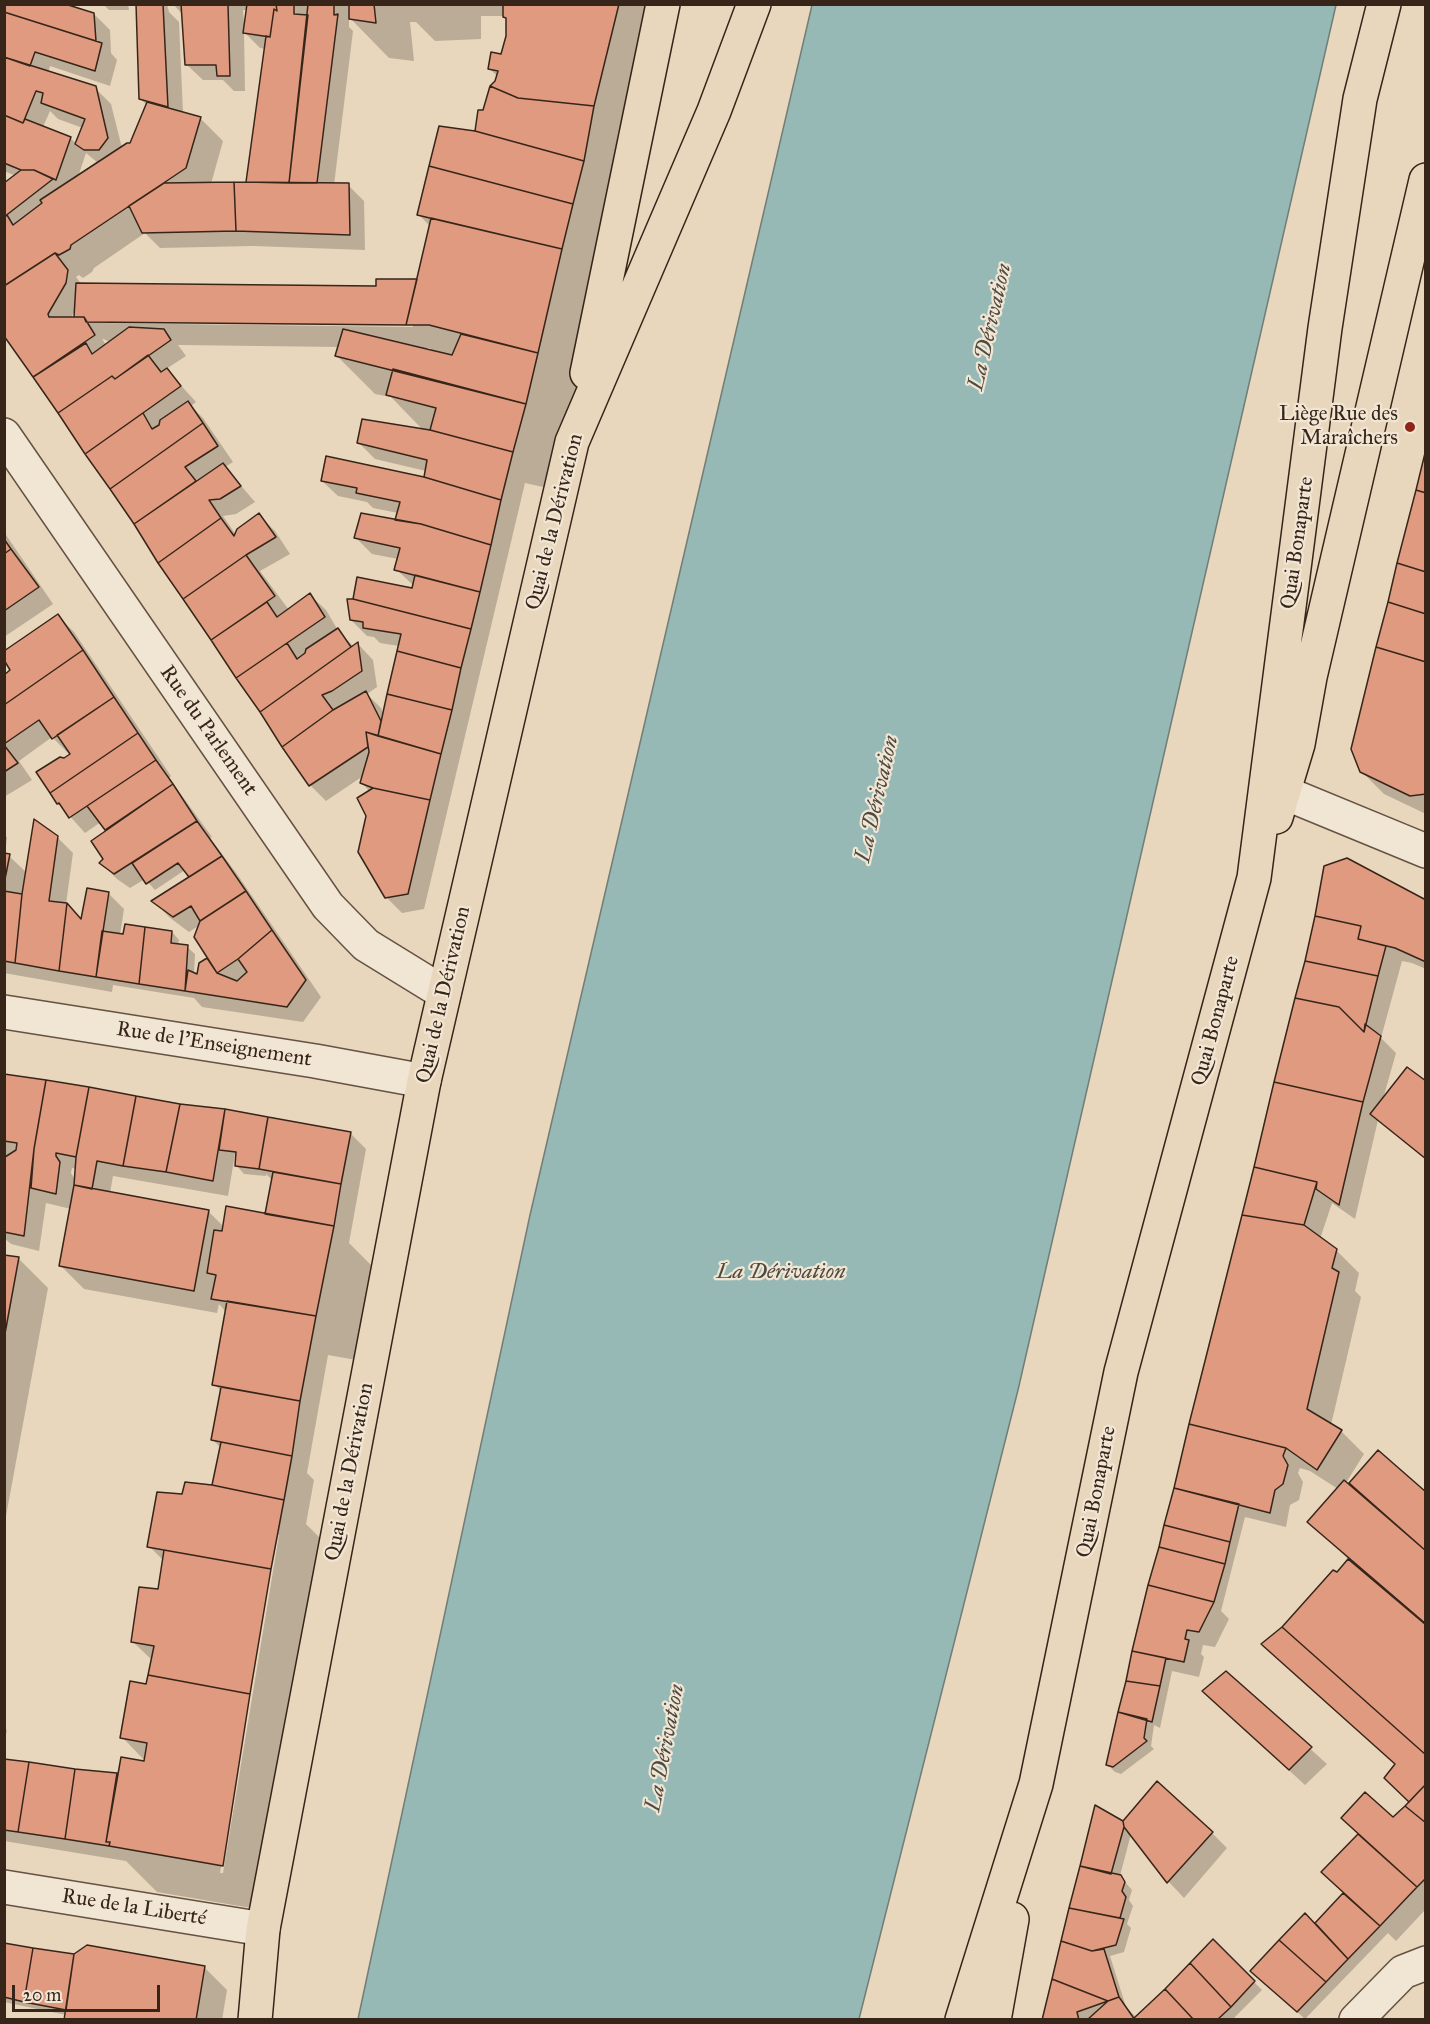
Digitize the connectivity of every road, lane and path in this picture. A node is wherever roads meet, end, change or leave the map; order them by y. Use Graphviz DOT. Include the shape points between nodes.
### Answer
graph roads {
  1 [pos="663,4"];
  2 [pos="754,4"];
  3 [pos="1384,4"];
  4 [pos="1425,180"];
  5 [pos="4,435"];
  6 [pos="572,442"];
  7 [pos="1285,793"];
  8 [pos="1423,847"];
  9 [pos="1254,878"];
  10 [pos="444,993"];
  11 [pos="4,1012"];
  12 [pos="424,1081"];
  13 [pos="1036,1784"];
  14 [pos="4,1887"];
  15 [pos="263,1929"];
  16 [pos="1425,1963"];
  17 [pos="255,2019"];
  18 [pos="962,2019"];
  19 [pos="994,2019"];
  20 [pos="1356,2019"];
  1 -- 6 [label="main road"];
  2 -- 6 [label="main road, Quai de la Dérivation" via="714,111"];
  3 -- 9 [label="main road, Quai Bonaparte" via="1360,99 1325,328"];
  4 -- 7 [label="main road"];
  5 -- 10 [label="street, Rue du Parlement" via="328,906 366,945"];
  6 -- 10 [label="main road, Quai de la Dérivation"];
  7 -- 8 [label="street"];
  7 -- 9 [label="main road"];
  9 -- 13 [label="main road, Quai Bonaparte" via="1121,1372"];
  10 -- 12 [label="main road, Quai de la Dérivation"];
  11 -- 12 [label="street, Rue de l'Enseignement"];
  12 -- 15 [label="main road, Quai de la Dérivation"];
  13 -- 18 [label="main road, Quai Bonaparte"];
  13 -- 19 [label="main road"];
  14 -- 15 [label="street, Rue de la Liberté"];
  15 -- 17 [label="main road, Quai de la Dérivation"];
  16 -- 20 [label="street" via="1403,1972"];
}
